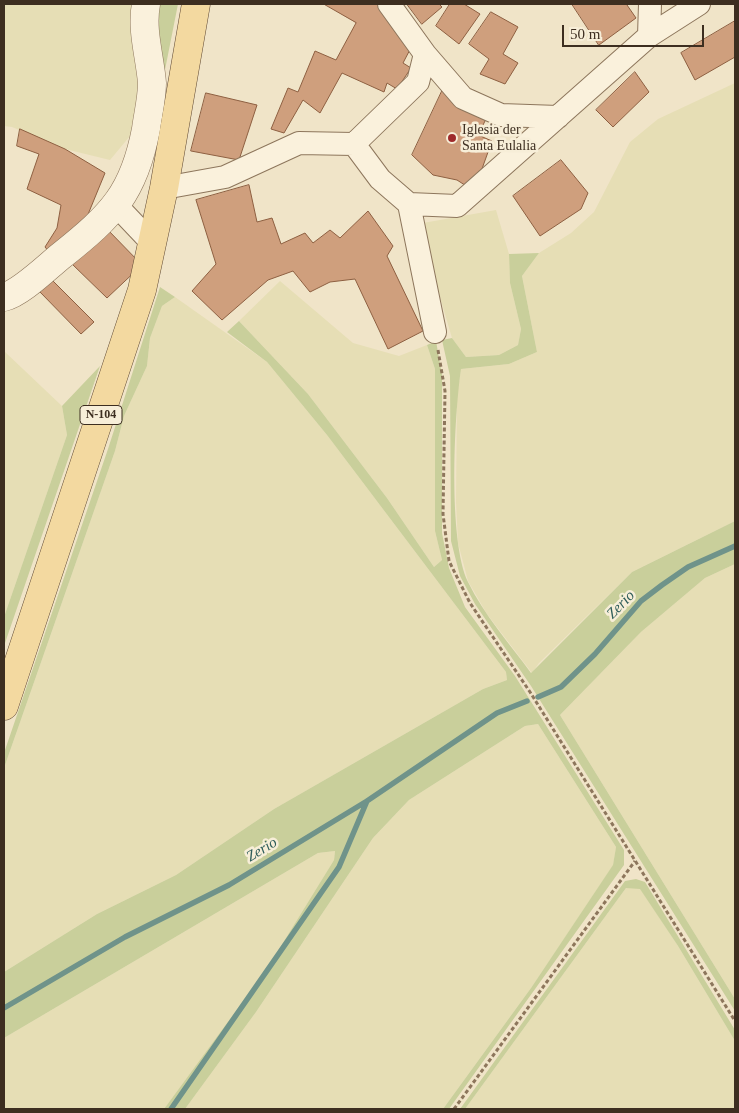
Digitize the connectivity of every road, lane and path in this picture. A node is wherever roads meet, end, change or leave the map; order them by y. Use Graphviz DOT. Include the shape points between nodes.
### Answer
graph roads {
  1 [pos="146,4"];
  2 [pos="196,4"];
  3 [pos="210,4"];
  4 [pos="389,4"];
  5 [pos="650,4"];
  6 [pos="699,4"];
  7 [pos="649,36"];
  8 [pos="425,54"];
  9 [pos="186,63"];
  10 [pos="558,117"];
  11 [pos="354,144"];
  12 [pos="164,188"];
  13 [pos="409,204"];
  14 [pos="116,205"];
  15 [pos="152,243"];
  16 [pos="4,297"];
  17 [pos="435,332"];
  18 [pos="4,706"];
  19 [pos="635,861"];
  20 [pos="735,1021"];
  21 [pos="454,1109"];
  1 -- 14 [label="street" via="152,86 148,115 133,177"];
  2 -- 9 [label="main road, N-104"];
  3 -- 9 [label="street"];
  4 -- 8 [label="street"];
  5 -- 7 [label="street"];
  6 -- 7 [label="street"];
  7 -- 10 [label="street"];
  8 -- 10 [label="street" via="463,98 501,115"];
  8 -- 11 [label="street" via="418,82"];
  9 -- 12 [label="main road, N-104"];
  10 -- 13 [label="street" via="457,206"];
  11 -- 12 [label="street" via="299,143 224,177"];
  11 -- 13 [label="street" via="380,179"];
  12 -- 15 [label="main road, N-104"];
  13 -- 17 [label="street"];
  14 -- 15 [label="street"];
  14 -- 16 [label="street" via="79,241"];
  15 -- 18 [label="main road, N-104" via="142,290 114,378"];
  17 -- 19 [label="path" via="445,392 443,514 449,561 470,604 530,692"];
  19 -- 20 [label="path"];
  19 -- 21 [label="path"];
}
